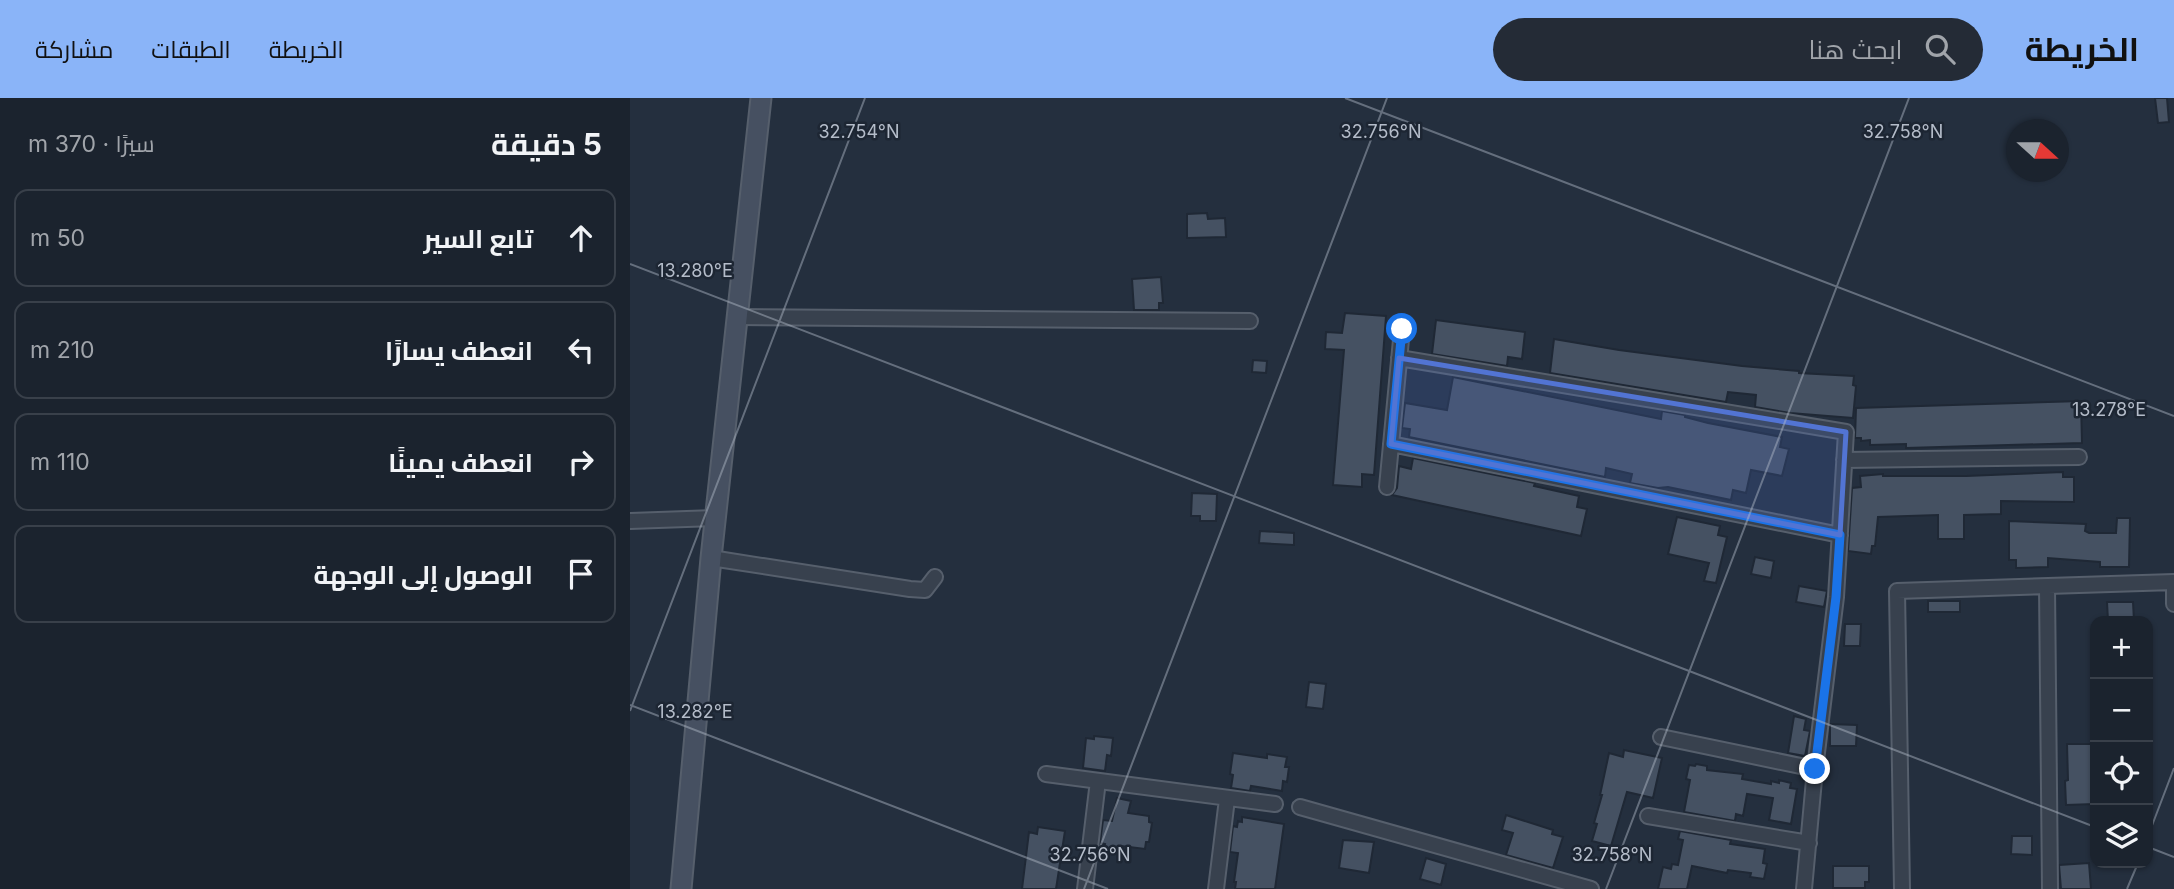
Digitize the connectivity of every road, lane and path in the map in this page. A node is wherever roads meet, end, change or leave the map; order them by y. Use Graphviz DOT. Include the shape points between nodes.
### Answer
graph roads {
  1 [pos="761,98"];
  2 [pos="736,317"];
  3 [pos="1250,321"];
  4 [pos="1402,329"];
  5 [pos="1399,358"];
  6 [pos="1391,444"];
  7 [pos="2080,457"];
  8 [pos="1844,460"];
  9 [pos="1387,487"];
  10 [pos="715,518"];
  11 [pos="630,521"];
  12 [pos="1840,535"];
  13 [pos="711,558"];
  14 [pos="935,577"];
  15 [pos="2174,582"];
  16 [pos="2047,587"];
  17 [pos="2174,604"];
  18 [pos="1661,737"];
  19 [pos="1815,769"];
  20 [pos="1046,774"];
  21 [pos="1098,781"];
  22 [pos="1227,799"];
  23 [pos="1275,804"];
  24 [pos="1300,807"];
  25 [pos="1648,816"];
  26 [pos="1808,843"];
  27 [pos="681,889"];
  28 [pos="1085,889"];
  29 [pos="1216,889"];
  30 [pos="1591,889"];
  31 [pos="1804,889"];
  32 [pos="1902,889"];
  33 [pos="2050,889"];
  1 -- 2 [label="main road"];
  2 -- 3 [label="street"];
  2 -- 10 [label="main road"];
  4 -- 5 [label="street"];
  5 -- 6 [label="street"];
  5 -- 8 [label="street" via="1846,432"];
  6 -- 9 [label="street"];
  6 -- 12 [label="street"];
  7 -- 8 [label="street"];
  8 -- 12 [label="street"];
  10 -- 11 [label="street"];
  10 -- 13 [label="main road"];
  12 -- 19 [label="street"];
  13 -- 14 [label="street" via="910,589 925,590"];
  13 -- 27 [label="main road"];
  15 -- 16 [label="street"];
  15 -- 17 [label="street"];
  16 -- 32 [label="street" via="1897,591"];
  16 -- 33 [label="street"];
  18 -- 19 [label="street"];
  19 -- 26 [label="street"];
  20 -- 21 [label="street"];
  21 -- 22 [label="street"];
  21 -- 28 [label="street"];
  22 -- 23 [label="street"];
  22 -- 29 [label="street"];
  24 -- 30 [label="street"];
  25 -- 26 [label="street"];
  26 -- 31 [label="street"];
}
